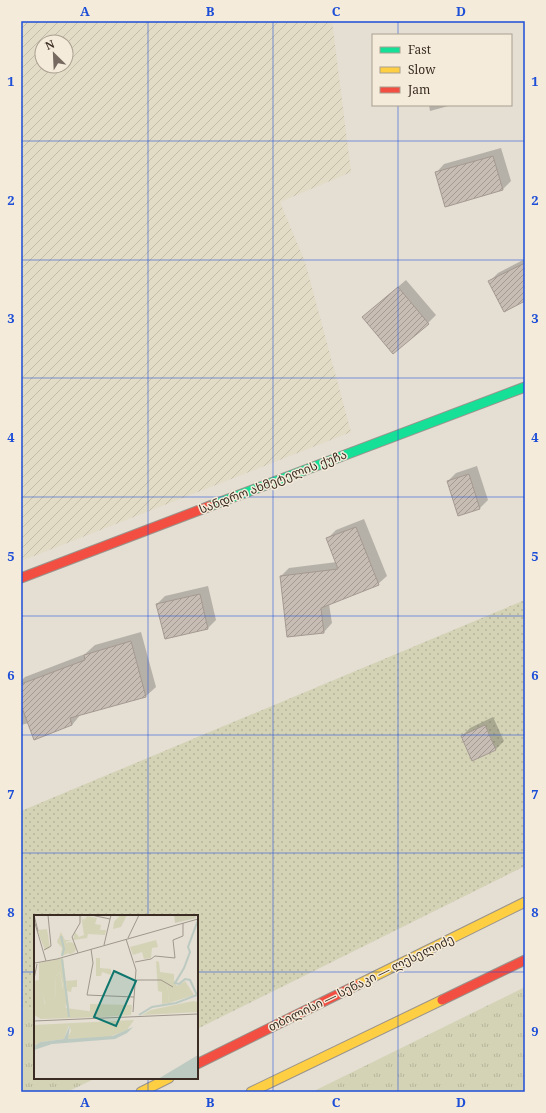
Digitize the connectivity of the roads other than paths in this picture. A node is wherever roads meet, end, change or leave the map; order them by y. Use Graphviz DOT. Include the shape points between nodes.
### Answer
graph roads {
  1 [pos="525,387"];
  2 [pos="21,578"];
  3 [pos="525,902"];
  4 [pos="525,960"];
  5 [pos="198,1064"];
  6 [pos="167,1079"];
  7 [pos="141,1092"];
  8 [pos="251,1092"];
  1 -- 2 [label="main road, სანდრო ახმეტელის ქუჩა"];
  3 -- 5 [label="main road, თბილისი — სენაკი — ლესელიძე"];
  4 -- 8 [label="main road"];
  6 -- 7 [label="main road"];
}
